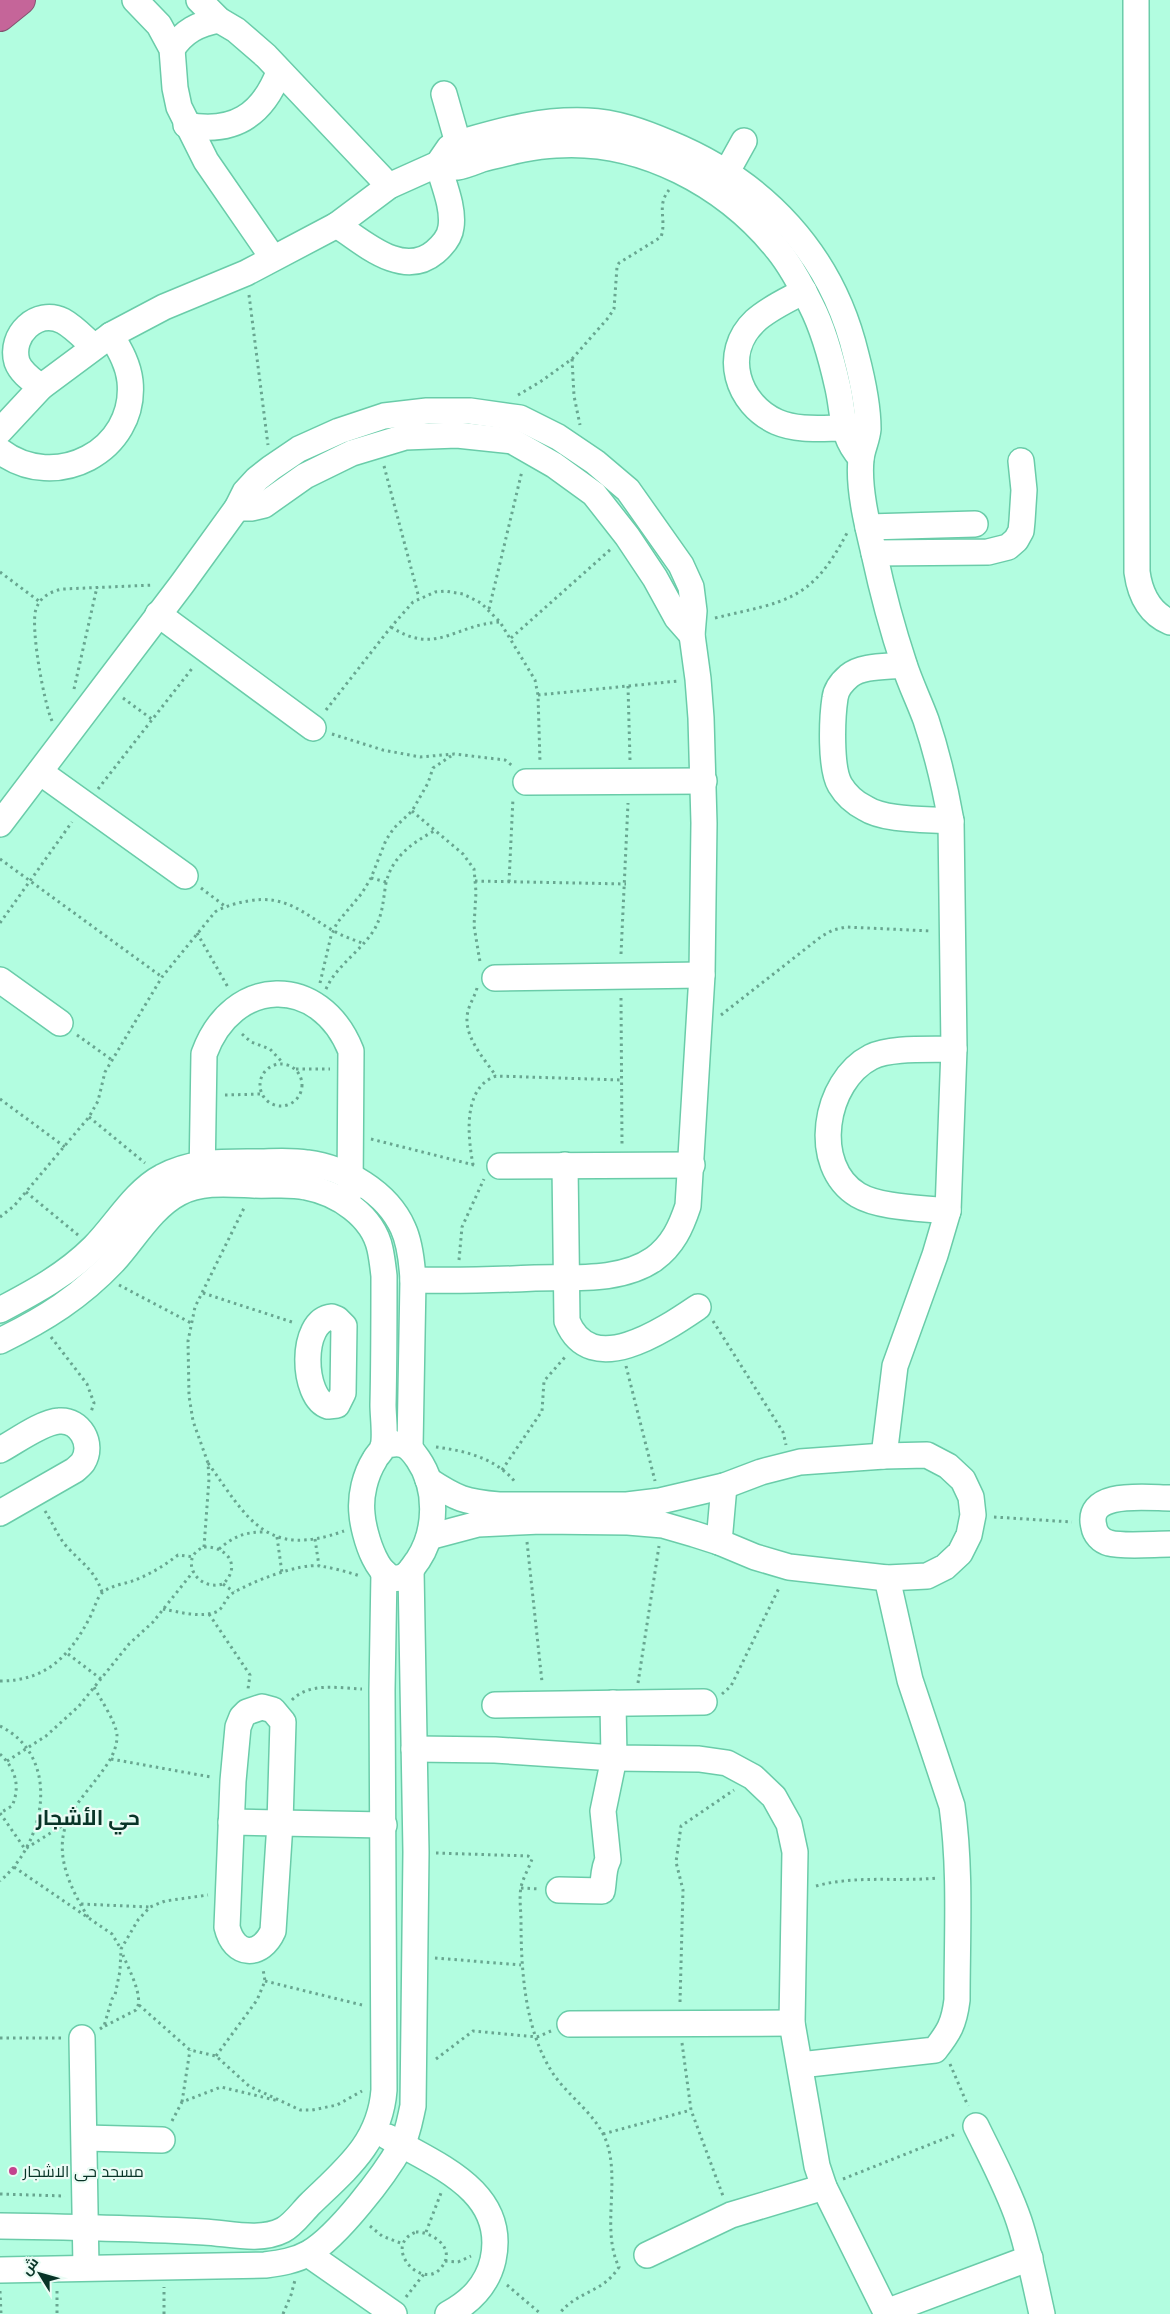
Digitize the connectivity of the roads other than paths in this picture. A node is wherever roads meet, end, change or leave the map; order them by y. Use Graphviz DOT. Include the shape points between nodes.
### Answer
graph roads {
  1 [pos="21,0"];
  2 [pos="135,0"];
  3 [pos="199,0"];
  4 [pos="1136,0"];
  5 [pos="0,17"];
  6 [pos="219,20"];
  7 [pos="172,49"];
  8 [pos="279,72"];
  9 [pos="444,94"];
  10 [pos="186,125"];
  11 [pos="744,141"];
  12 [pos="458,143"];
  13 [pos="438,164"];
  14 [pos="727,171"];
  15 [pos="389,186"];
  16 [pos="716,193"];
  17 [pos="337,224"];
  18 [pos="273,258"];
  19 [pos="804,291"];
  20 [pos="102,341"];
  21 [pos="41,387"];
  22 [pos="518,408"];
  23 [pos="845,428"];
  24 [pos="0,432"];
  25 [pos="520,445"];
  26 [pos="0,451"];
  27 [pos="861,458"];
  28 [pos="1021,461"];
  29 [pos="236,508"];
  30 [pos="974,524"];
  31 [pos="858,529"];
  32 [pos="874,553"];
  33 [pos="158,614"];
  34 [pos="1170,622"];
  35 [pos="692,629"];
  36 [pos="904,665"];
  37 [pos="313,728"];
  38 [pos="40,772"];
  39 [pos="704,781"];
  40 [pos="524,783"];
  41 [pos="951,822"];
  42 [pos="0,824"];
  43 [pos="185,876"];
  44 [pos="702,975"];
  45 [pos="484,976"];
  46 [pos="0,980"];
  47 [pos="60,1023"];
  48 [pos="954,1049"];
  49 [pos="565,1165"];
  50 [pos="692,1165"];
  51 [pos="494,1168"];
  52 [pos="202,1174"];
  53 [pos="350,1176"];
  54 [pos="350,1204"];
  55 [pos="948,1211"];
  56 [pos="566,1277"];
  57 [pos="413,1280"];
  58 [pos="698,1307"];
  59 [pos="0,1310"];
  60 [pos="0,1341"];
  61 [pos="344,1361"];
  62 [pos="384,1361"];
  63 [pos="410,1445"];
  64 [pos="383,1446"];
  65 [pos="0,1450"];
  66 [pos="884,1456"];
  67 [pos="428,1480"];
  68 [pos="724,1486"];
  69 [pos="1170,1498"];
  70 [pos="0,1513"];
  71 [pos="529,1513"];
  72 [pos="662,1513"];
  73 [pos="429,1537"];
  74 [pos="719,1542"];
  75 [pos="1170,1544"];
  76 [pos="411,1570"];
  77 [pos="887,1578"];
  78 [pos="384,1579"];
  79 [pos="704,1702"];
  80 [pos="624,1703"];
  81 [pos="495,1705"];
  82 [pos="414,1750"];
  83 [pos="614,1758"];
  84 [pos="231,1822"];
  85 [pos="280,1823"];
  86 [pos="384,1825"];
  87 [pos="559,1890"];
  88 [pos="792,2023"];
  89 [pos="570,2024"];
  90 [pos="82,2038"];
  91 [pos="800,2065"];
  92 [pos="976,2126"];
  93 [pos="375,2129"];
  94 [pos="84,2138"];
  95 [pos="162,2140"];
  96 [pos="402,2145"];
  97 [pos="824,2187"];
  98 [pos="0,2226"];
  99 [pos="87,2228"];
  100 [pos="240,2236"];
  101 [pos="648,2255"];
  102 [pos="303,2256"];
  103 [pos="1030,2258"];
  104 [pos="240,2266"];
  105 [pos="86,2267"];
  106 [pos="0,2270"];
  107 [pos="393,2313"];
  108 [pos="880,2313"];
  109 [pos="448,2314"];
  110 [pos="1042,2314"];
  1 -- 5 [label="highway"];
  2 -- 7 [label="street" via="159,25"];
  3 -- 6 [label="street"];
  4 -- 34 [label="street" via="1137,572 1144,600 1153,611"];
  6 -- 7 [label="street" via="191,28"];
  6 -- 8 [label="street" via="252,42"];
  7 -- 10 [label="street" via="174,88"];
  8 -- 10 [label="street" via="272,90 244,119 225,127 206,129"];
  8 -- 15 [label="street"];
  9 -- 12 [label="street"];
  10 -- 18 [label="street" via="206,161"];
  11 -- 14 [label="street"];
  12 -- 13 [label="street" via="449,148"];
  12 -- 14 [label="street" via="504,128 588,121 616,124 649,134"];
  13 -- 15 [label="street"];
  13 -- 16 [label="street" via="456,167 522,150 557,145 597,146 640,154 684,173"];
  13 -- 17 [label="street" via="451,211 451,228 446,240 427,259 402,262 388,257"];
  14 -- 16 [label="street"];
  14 -- 27 [label="street" via="766,200 800,237 826,274 856,354 868,430"];
  15 -- 17 [label="street"];
  16 -- 19 [label="street" via="747,218 778,250"];
  17 -- 18 [label="street"];
  18 -- 20 [label="street" via="164,307"];
  19 -- 23 [label="street" via="831,360"];
  19 -- 23 [label="street" via="754,322 739,347 736,375 748,399 777,422 801,428"];
  20 -- 21 [label="street"];
  20 -- 21 [label="street" via="52,318 41,318 31,323 22,330 15,351 23,372"];
  20 -- 26 [label="street" via="125,360 130,381 129,402 122,423 110,442 93,456 74,465 52,469 30,467"];
  21 -- 24 [label="street"];
  22 -- 25 [label="street"];
  22 -- 29 [label="street" via="384,416 299,450 257,479"];
  22 -- 35 [label="street" via="595,462 628,490 682,565 691,588"];
  23 -- 27 [label="street" via="847,439"];
  25 -- 29 [label="street" via="457,434 405,437 352,453 304,476 264,505"];
  25 -- 35 [label="street" via="594,494 655,578 676,618"];
  27 -- 31 [label="street" via="863,501"];
  28 -- 32 [label="street" via="1024,490 1022,521 1018,536 1008,547 988,552"];
  29 -- 33 [label="street"];
  30 -- 31 [label="street"];
  31 -- 32 [label="street"];
  32 -- 36 [label="street"];
  33 -- 37 [label="street"];
  33 -- 38 [label="street"];
  35 -- 39 [label="street"];
  36 -- 41 [label="street" via="926,720 945,786"];
  36 -- 41 [label="street" via="863,670 840,684 835,697 833,768 840,785 866,810"];
  38 -- 42 [label="street"];
  38 -- 43 [label="street"];
  39 -- 40 [label="street"];
  39 -- 44 [label="street"];
  41 -- 48 [label="street"];
  44 -- 45 [label="street"];
  44 -- 50 [label="street"];
  46 -- 47 [label="street"];
  48 -- 55 [label="street"];
  48 -- 55 [label="street" via="873,1056 856,1066 842,1083 828,1123 829,1145 835,1166 845,1184 858,1195 874,1202"];
  49 -- 50 [label="street"];
  49 -- 51 [label="street"];
  49 -- 56 [label="street"];
  50 -- 56 [label="street" via="688,1206 682,1227 669,1245 653,1259 633,1268 608,1275"];
  52 -- 53 [label="street" via="306,1162"];
  52 -- 53 [label="street" via="204,1054 211,1035 222,1019 238,1006 256,997 276,994 297,996 314,1004 332,1016 344,1032 351,1051"];
  52 -- 54 [label="street" via="223,1184 306,1186"];
  52 -- 59 [label="street" via="161,1177 132,1202 94,1247 66,1273"];
  52 -- 60 [label="street" via="170,1198 76,1297 40,1322"];
  53 -- 54 [label="street"];
  53 -- 57 [label="street" via="390,1207 404,1229"];
  54 -- 62 [label="street" via="369,1225 380,1248 384,1276"];
  55 -- 66 [label="street" via="895,1366"];
  56 -- 57 [label="street"];
  56 -- 58 [label="street" via="567,1321 571,1331 580,1341 606,1351 650,1335"];
  57 -- 63 [label="street"];
  61 -- 61 [label="street" via="342,1398 337,1405 324,1405 315,1392 308,1369 309,1345 314,1330 326,1318 337,1319 344,1326"];
  61 -- 62 [label="street"];
  62 -- 64 [label="street"];
  63 -- 64 [label="street"];
  63 -- 67 [label="street"];
  64 -- 78 [label="street" via="367,1476 362,1504 367,1542"];
  65 -- 70 [label="street" via="49,1423 66,1422 81,1430 87,1451 75,1470"];
  66 -- 68 [label="street" via="800,1462"];
  66 -- 77 [label="street" via="927,1455 948,1466 963,1480 971,1497 973,1515 970,1535 960,1553 945,1567 927,1576"];
  67 -- 71 [label="street" via="457,1499"];
  67 -- 73 [label="street" via="432,1508"];
  68 -- 72 [label="street"];
  68 -- 74 [label="street"];
  69 -- 75 [label="street" via="1107,1500 1096,1509 1093,1523 1098,1536 1110,1543"];
  71 -- 72 [label="street" via="628,1522"];
  71 -- 73 [label="street"];
  72 -- 74 [label="street"];
  73 -- 76 [label="street"];
  74 -- 77 [label="street" via="789,1567"];
  76 -- 78 [label="street" via="398,1578 390,1576"];
  76 -- 82 [label="street"];
  77 -- 91 [label="street" via="910,1680 952,1806 957,1876 957,2000 954,2021 934,2050"];
  78 -- 86 [label="street"];
  79 -- 80 [label="street"];
  80 -- 81 [label="street"];
  80 -- 83 [label="street"];
  82 -- 83 [label="street" via="495,1750"];
  82 -- 96 [label="street" via="413,2106"];
  83 -- 87 [label="street" via="603,1812 608,1860 602,1890"];
  83 -- 88 [label="street" via="699,1759 727,1763 753,1777 774,1797 789,1824 795,1852"];
  84 -- 85 [label="street"];
  84 -- 85 [label="street" via="238,1727 247,1712 262,1707 273,1710 281,1718 284,1734"];
  84 -- 85 [label="street" via="228,1927 230,1938 238,1947 248,1951 259,1949 273,1932"];
  85 -- 86 [label="street"];
  86 -- 93 [label="street" via="384,2067 382,2111"];
  88 -- 89 [label="street"];
  88 -- 91 [label="street"];
  90 -- 94 [label="street"];
  91 -- 97 [label="street" via="817,2166"];
  92 -- 103 [label="street" via="1003,2182"];
  93 -- 96 [label="street"];
  93 -- 100 [label="street" via="353,2163 283,2230"];
  94 -- 95 [label="street"];
  94 -- 99 [label="street"];
  96 -- 102 [label="street" via="330,2239"];
  96 -- 109 [label="street" via="472,2188 485,2206 494,2234 495,2249 490,2270 480,2290"];
  97 -- 101 [label="street" via="731,2215"];
  97 -- 108 [label="street" via="872,2285"];
  98 -- 99 [label="street"];
  99 -- 100 [label="street"];
  99 -- 105 [label="street"];
  100 -- 104 [label="street"];
  102 -- 104 [label="street" via="264,2265"];
  102 -- 107 [label="street"];
  103 -- 108 [label="street"];
  103 -- 110 [label="street"];
  104 -- 105 [label="street"];
  105 -- 106 [label="street"];
}
